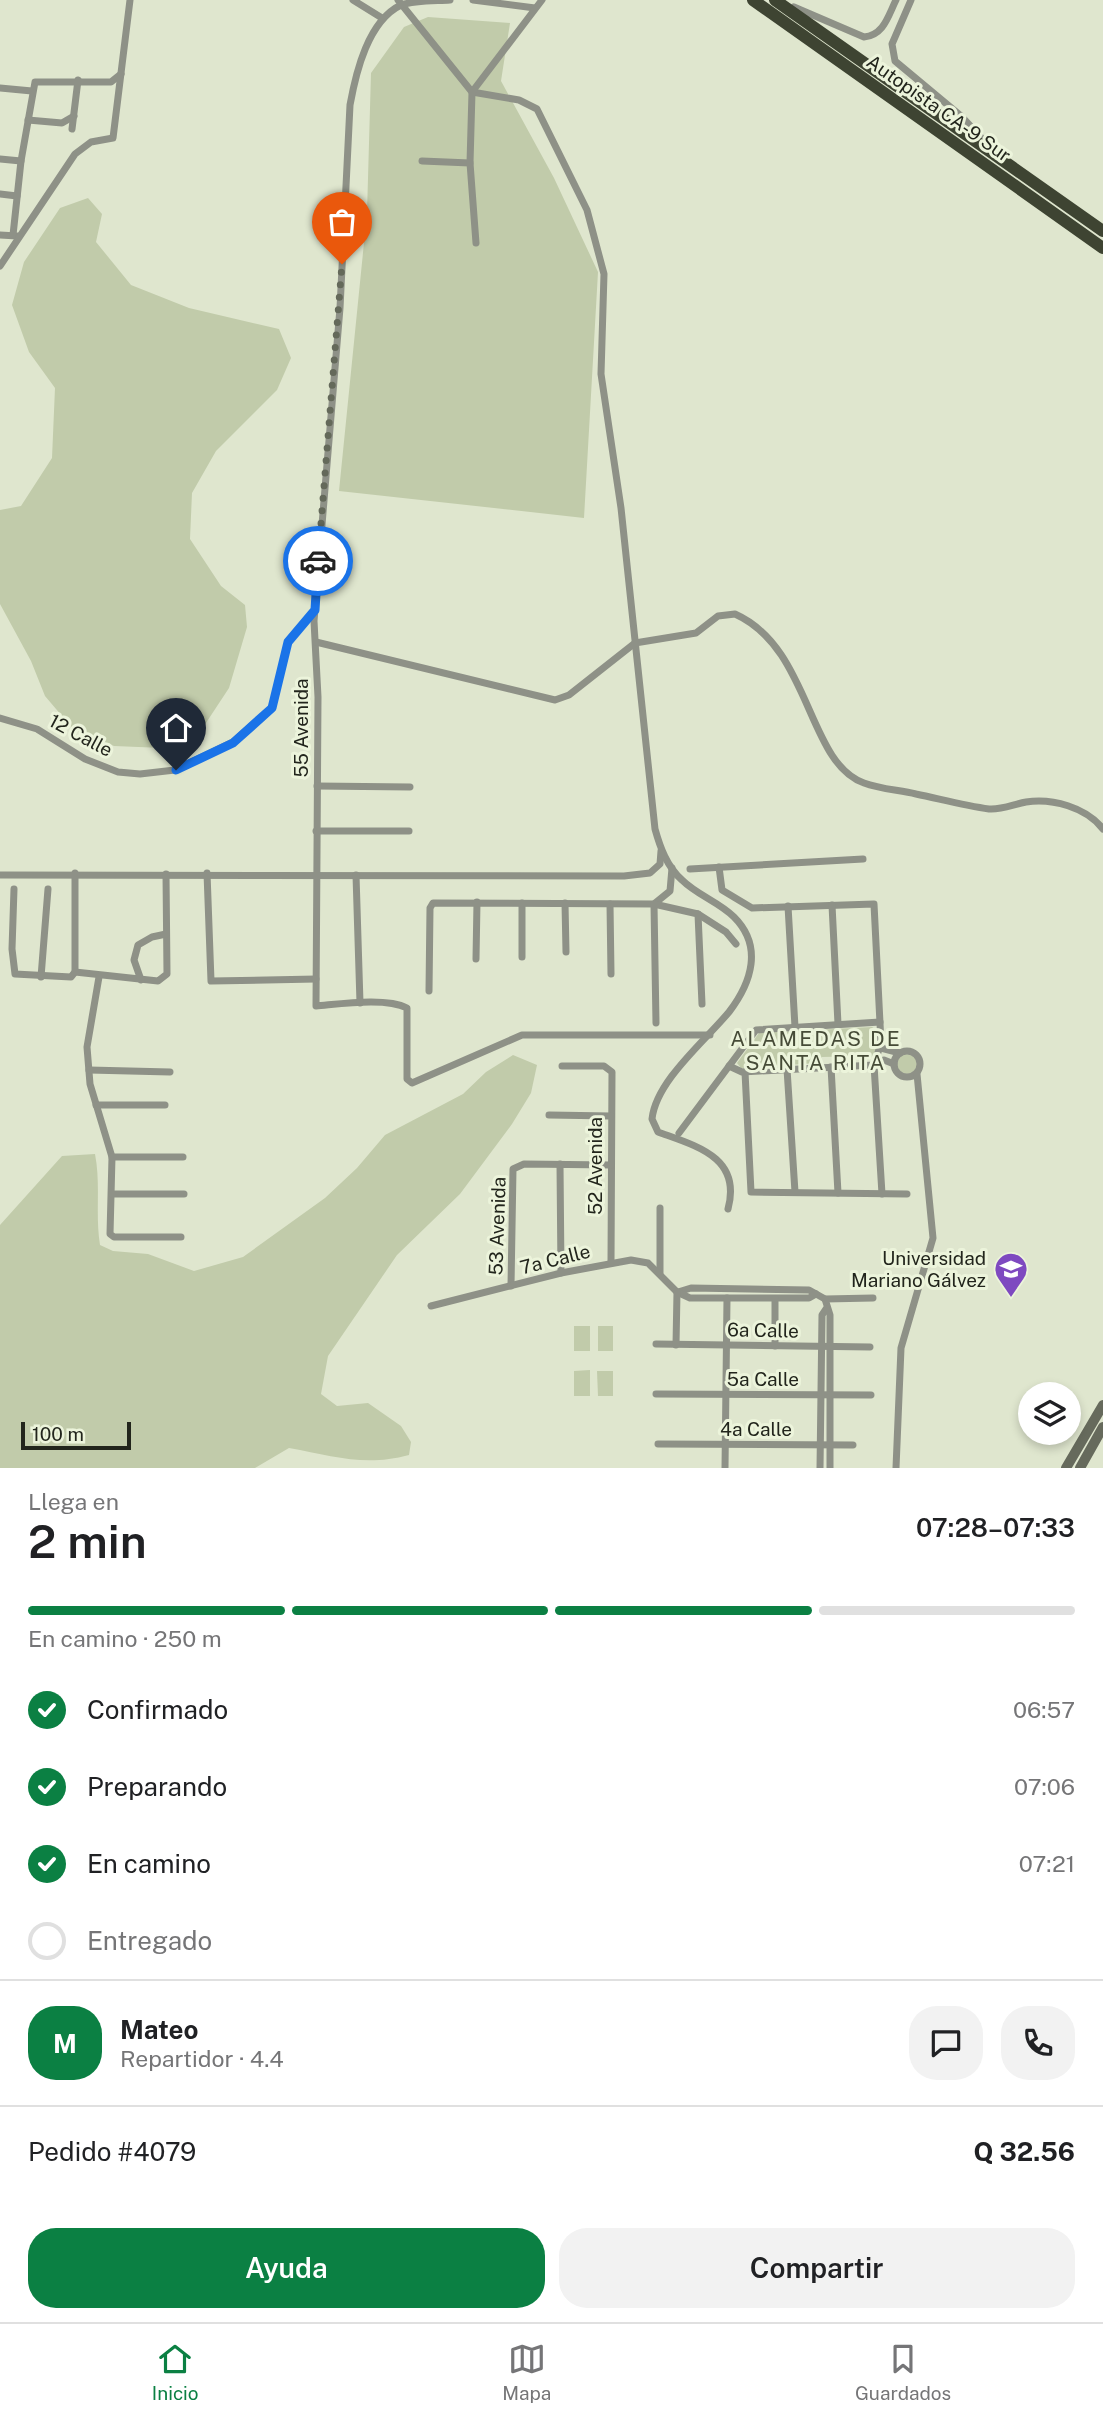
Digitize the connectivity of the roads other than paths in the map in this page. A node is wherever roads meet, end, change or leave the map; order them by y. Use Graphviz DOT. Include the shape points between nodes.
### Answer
graph roads {
  1 [pos="131,0"];
  2 [pos="353,0"];
  3 [pos="450,0"];
  4 [pos="473,0"];
  5 [pos="541,0"];
  6 [pos="753,0"];
  7 [pos="776,0"];
  8 [pos="896,0"];
  9 [pos="911,0"];
  10 [pos="400,3"];
  11 [pos="536,9"];
  12 [pos="382,18"];
  13 [pos="122,74"];
  14 [pos="78,80"];
  15 [pos="0,88"];
  16 [pos="32,91"];
  17 [pos="472,92"];
  18 [pos="74,116"];
  19 [pos="28,120"];
  20 [pos="72,130"];
  21 [pos="997,157"];
  22 [pos="0,159"];
  23 [pos="21,161"];
  24 [pos="422,161"];
  25 [pos="470,163"];
  26 [pos="0,194"];
  27 [pos="17,196"];
  28 [pos="1103,229"];
  29 [pos="0,235"];
  30 [pos="17,236"];
  31 [pos="476,243"];
  32 [pos="1103,248"];
  33 [pos="0,266"];
  34 [pos="315,610"];
  35 [pos="316,642"];
  36 [pos="635,643"];
  37 [pos="0,718"];
  38 [pos="317,786"];
  39 [pos="410,787"];
  40 [pos="1103,829"];
  41 [pos="316,831"];
  42 [pos="409,831"];
  43 [pos="661,851"];
  44 [pos="863,859"];
  45 [pos="719,867"];
  46 [pos="673,868"];
  47 [pos="690,869"];
  48 [pos="75,873"];
  49 [pos="207,873"];
  50 [pos="0,874"];
  51 [pos="166,874"];
  52 [pos="356,875"];
  53 [pos="315,876"];
  54 [pos="14,889"];
  55 [pos="48,890"];
  56 [pos="477,902"];
  57 [pos="522,902"];
  58 [pos="565,903"];
  59 [pos="610,904"];
  60 [pos="654,904"];
  61 [pos="832,905"];
  62 [pos="788,906"];
  63 [pos="698,914"];
  64 [pos="166,934"];
  65 [pos="736,944"];
  66 [pos="566,952"];
  67 [pos="522,957"];
  68 [pos="476,959"];
  69 [pos="75,972"];
  70 [pos="611,974"];
  71 [pos="41,976"];
  72 [pos="99,977"];
  73 [pos="316,979"];
  74 [pos="141,980"];
  75 [pos="429,990"];
  76 [pos="360,1003"];
  77 [pos="702,1004"];
  78 [pos="880,1022"];
  79 [pos="656,1023"];
  80 [pos="838,1024"];
  81 [pos="795,1027"];
  82 [pos="710,1035"];
  83 [pos="881,1048"];
  84 [pos="900,1053"];
  85 [pos="894,1063"];
  86 [pos="874,1065"];
  87 [pos="562,1066"];
  88 [pos="729,1066"];
  89 [pos="831,1067"];
  90 [pos="788,1069"];
  91 [pos="89,1070"];
  92 [pos="170,1072"];
  93 [pos="745,1072"];
  94 [pos="917,1074"];
  95 [pos="909,1077"];
  96 [pos="919,1091"];
  97 [pos="165,1104"];
  98 [pos="96,1105"];
  99 [pos="549,1115"];
  100 [pos="611,1116"];
  101 [pos="679,1133"];
  102 [pos="112,1157"];
  103 [pos="183,1157"];
  104 [pos="560,1164"];
  105 [pos="611,1165"];
  106 [pos="794,1192"];
  107 [pos="838,1193"];
  108 [pos="112,1194"];
  109 [pos="184,1194"];
  110 [pos="881,1194"];
  111 [pos="907,1194"];
  112 [pos="660,1208"];
  113 [pos="728,1209"];
  114 [pos="181,1237"];
  115 [pos="611,1262"];
  116 [pos="561,1273"];
  117 [pos="660,1273"];
  118 [pos="511,1286"];
  119 [pos="677,1292"];
  120 [pos="816,1294"];
  121 [pos="727,1298"];
  122 [pos="873,1298"];
  123 [pos="775,1299"];
  124 [pos="825,1299"];
  125 [pos="431,1306"];
  126 [pos="656,1345"];
  127 [pos="676,1345"];
  128 [pos="726,1346"];
  129 [pos="775,1346"];
  130 [pos="826,1347"];
  131 [pos="870,1347"];
  132 [pos="656,1394"];
  133 [pos="726,1395"];
  134 [pos="821,1395"];
  135 [pos="830,1395"];
  136 [pos="870,1395"];
  137 [pos="1103,1405"];
  138 [pos="1103,1427"];
  139 [pos="658,1444"];
  140 [pos="725,1444"];
  141 [pos="821,1444"];
  142 [pos="830,1444"];
  143 [pos="853,1445"];
  144 [pos="725,1468"];
  145 [pos="820,1468"];
  146 [pos="830,1468"];
  147 [pos="896,1468"];
  148 [pos="1066,1468"];
  149 [pos="1080,1468"];
  1 -- 13 [label="street"];
  2 -- 12 [label="street"];
  3 -- 10 [label="street"];
  4 -- 11 [label="street"];
  5 -- 11 [label="street"];
  6 -- 32 [label="highway, Autopista CA-9 Sur"];
  7 -- 8 [label="street" via="872,37 883,28"];
  7 -- 21 [label="highway, Autopista CA-9 Sur"];
  9 -- 21 [label="street" via="892,44 895,61 961,116"];
  10 -- 12 [label="street"];
  10 -- 17 [label="street"];
  11 -- 17 [label="street"];
  12 -- 34 [label="street, 55 Avenida" via="355,79 350,105 340,308"];
  13 -- 14 [label="street" via="111,82"];
  13 -- 30 [label="street" via="113,138 91,142 75,154"];
  14 -- 16 [label="street" via="43,80 35,82"];
  14 -- 18 [label="street"];
  15 -- 16 [label="street"];
  16 -- 19 [label="street"];
  17 -- 25 [label="street"];
  17 -- 36 [label="street" via="519,100 537,109 587,210 604,274 601,374"];
  18 -- 19 [label="street" via="62,123"];
  18 -- 20 [label="street"];
  19 -- 23 [label="street"];
  21 -- 28 [label="highway, Autopista CA-9 Sur"];
  22 -- 23 [label="street"];
  23 -- 27 [label="street"];
  24 -- 25 [label="street"];
  25 -- 31 [label="street"];
  26 -- 27 [label="street"];
  27 -- 30 [label="street"];
  29 -- 30 [label="street"];
  30 -- 33 [label="street"];
  34 -- 35 [label="street, 55 Avenida"];
  34 -- 37 [label="street, 12 Calle" via="288,642 272,708 233,743 176,770 118,772 85,759 37,729"];
  35 -- 36 [label="street" via="555,700 569,695"];
  35 -- 38 [label="street, 55 Avenida"];
  36 -- 40 [label="street" via="696,633 718,617 735,614 778,647 832,755 862,783 992,809 1050,801 1086,814"];
  36 -- 43 [label="street" via="654,829"];
  38 -- 39 [label="street"];
  38 -- 41 [label="street, 55 Avenida"];
  41 -- 42 [label="street"];
  41 -- 53 [label="street, 55 Avenida"];
  43 -- 46 [label="street"];
  43 -- 52 [label="street" via="660,864 647,874"];
  44 -- 45 [label="street"];
  45 -- 47 [label="street"];
  45 -- 62 [label="street" via="721,889 744,905"];
  46 -- 60 [label="street" via="670,891"];
  46 -- 82 [label="street" via="681,880 733,916 753,945 746,983"];
  48 -- 50 [label="street"];
  48 -- 51 [label="street"];
  48 -- 69 [label="street"];
  49 -- 51 [label="street"];
  49 -- 53 [label="street"];
  49 -- 73 [label="street" via="211,981"];
  51 -- 64 [label="street"];
  52 -- 53 [label="street"];
  52 -- 76 [label="street"];
  53 -- 73 [label="street, 55 Avenida"];
  54 -- 71 [label="street" via="12,965 15,974"];
  55 -- 71 [label="street"];
  56 -- 57 [label="street"];
  56 -- 68 [label="street"];
  56 -- 75 [label="street" via="438,901 430,908"];
  57 -- 58 [label="street"];
  57 -- 67 [label="street"];
  58 -- 59 [label="street"];
  58 -- 66 [label="street"];
  59 -- 60 [label="street"];
  59 -- 70 [label="street"];
  60 -- 63 [label="street"];
  60 -- 79 [label="street"];
  61 -- 62 [label="street"];
  61 -- 78 [label="street" via="874,904"];
  61 -- 80 [label="street"];
  62 -- 81 [label="street"];
  63 -- 65 [label="street"];
  63 -- 77 [label="street"];
  64 -- 74 [label="street" via="138,945 134,960"];
  64 -- 74 [label="street" via="167,974 158,981"];
  69 -- 71 [label="street" via="71,977"];
  69 -- 72 [label="street"];
  72 -- 74 [label="street"];
  72 -- 91 [label="street" via="87,1047"];
  73 -- 76 [label="street, 55 Avenida" via="316,1006"];
  76 -- 82 [label="street" via="407,1007 407,1079 412,1083 522,1035"];
  78 -- 80 [label="street"];
  78 -- 83 [label="street"];
  80 -- 81 [label="street"];
  81 -- 88 [label="street" via="756,1030"];
  82 -- 113 [label="street" via="664,1086 652,1119 658,1132 708,1150 719,1160 733,1192"];
  83 -- 84 [label="street"];
  83 -- 86 [label="street"];
  84 -- 85 [label="street"];
  84 -- 94 [label="street" via="916,1054 921,1066"];
  85 -- 86 [label="street" via="886,1060"];
  85 -- 95 [label="street" via="898,1074"];
  86 -- 89 [label="street"];
  86 -- 110 [label="street"];
  87 -- 100 [label="street, 52 Avenida" via="610,1070"];
  88 -- 93 [label="street"];
  88 -- 101 [label="street"];
  89 -- 90 [label="street"];
  89 -- 107 [label="street"];
  90 -- 93 [label="street"];
  90 -- 106 [label="street"];
  91 -- 92 [label="street"];
  91 -- 98 [label="street"];
  93 -- 106 [label="street" via="750,1191"];
  94 -- 95 [label="street"];
  94 -- 96 [label="street"];
  95 -- 96 [label="street"];
  96 -- 147 [label="street" via="933,1238 901,1348"];
  97 -- 98 [label="street"];
  98 -- 102 [label="street"];
  99 -- 100 [label="street"];
  100 -- 105 [label="street, 52 Avenida"];
  102 -- 103 [label="street"];
  102 -- 108 [label="street"];
  104 -- 105 [label="street"];
  104 -- 116 [label="street"];
  104 -- 118 [label="street, 53 Avenida" via="522,1164 511,1174"];
  105 -- 115 [label="street, 52 Avenida"];
  106 -- 107 [label="street"];
  107 -- 110 [label="street"];
  108 -- 109 [label="street"];
  108 -- 114 [label="street" via="108,1229 114,1237"];
  110 -- 111 [label="street"];
  112 -- 117 [label="street"];
  115 -- 116 [label="street, 7a Calle"];
  115 -- 117 [label="street, 7a Calle" via="641,1261"];
  116 -- 118 [label="street, 7a Calle"];
  117 -- 119 [label="street, 7a Calle"];
  118 -- 125 [label="street, 7a Calle"];
  119 -- 120 [label="street" via="691,1288 796,1289"];
  119 -- 121 [label="street" via="690,1298"];
  119 -- 127 [label="street"];
  120 -- 123 [label="street"];
  120 -- 124 [label="street"];
  121 -- 123 [label="street"];
  121 -- 128 [label="street"];
  122 -- 124 [label="street"];
  123 -- 129 [label="street"];
  124 -- 130 [label="street" via="830,1315"];
  126 -- 127 [label="street, 6a Calle"];
  127 -- 128 [label="street, 6a Calle"];
  128 -- 129 [label="street, 6a Calle"];
  128 -- 133 [label="street"];
  129 -- 130 [label="street, 6a Calle"];
  130 -- 131 [label="street, 6a Calle"];
  130 -- 134 [label="street"];
  130 -- 135 [label="street"];
  132 -- 133 [label="street, 5a Calle"];
  133 -- 134 [label="street, 5a Calle"];
  133 -- 140 [label="street"];
  134 -- 135 [label="street, 5a Calle"];
  134 -- 141 [label="street"];
  135 -- 136 [label="street, 5a Calle"];
  135 -- 142 [label="street"];
  137 -- 148 [label="main road"];
  138 -- 149 [label="main road"];
  139 -- 140 [label="street, 4a Calle"];
  140 -- 141 [label="street, 4a Calle"];
  140 -- 144 [label="street"];
  141 -- 142 [label="street, 4a Calle"];
  141 -- 145 [label="street"];
  142 -- 143 [label="street, 4a Calle"];
  142 -- 146 [label="street"];
}
